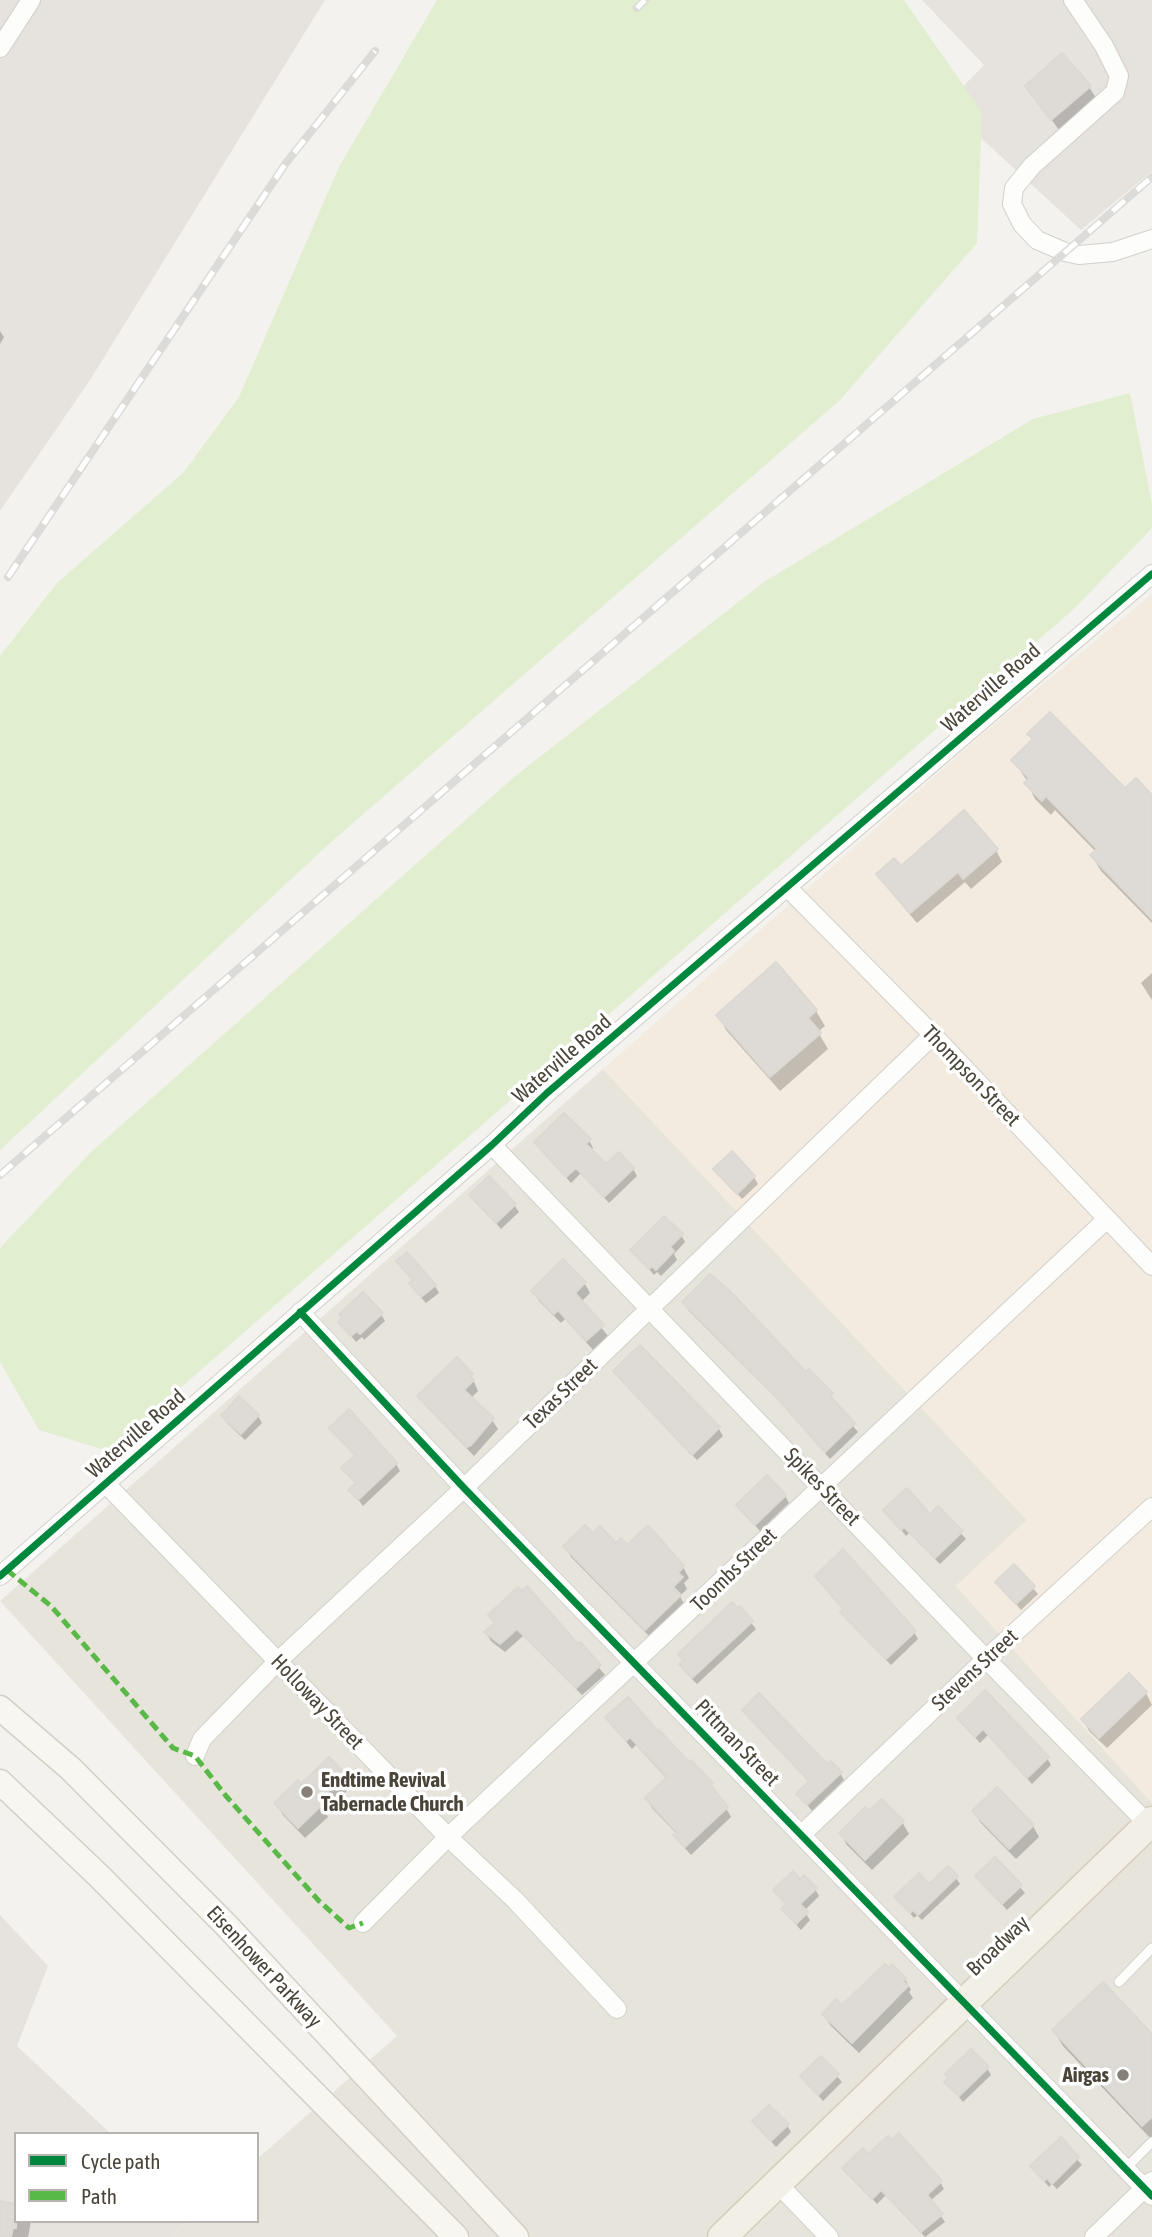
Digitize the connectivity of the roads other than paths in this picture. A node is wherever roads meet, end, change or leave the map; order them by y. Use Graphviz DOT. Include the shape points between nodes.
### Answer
graph roads {
  1 [pos="31,0"];
  2 [pos="1073,0"];
  3 [pos="0,48"];
  4 [pos="1152,239"];
  5 [pos="1152,574"];
  6 [pos="787,887"];
  7 [pos="933,1035"];
  8 [pos="492,1145"];
  9 [pos="1107,1219"];
  10 [pos="1152,1266"];
  11 [pos="649,1308"];
  12 [pos="300,1312"];
  13 [pos="106,1483"];
  14 [pos="822,1486"];
  15 [pos="464,1488"];
  16 [pos="1152,1507"];
  17 [pos="0,1576"];
  18 [pos="986,1659"];
  19 [pos="278,1661"];
  20 [pos="635,1663"];
  21 [pos="0,1708"];
  22 [pos="195,1756"];
  23 [pos="0,1782"];
  24 [pos="1151,1825"];
  25 [pos="801,1835"];
  26 [pos="448,1837"];
  27 [pos="363,1923"];
  28 [pos="1152,1948"];
  29 [pos="1119,1982"];
  30 [pos="966,2002"];
  31 [pos="617,2009"];
  32 [pos="1152,2142"];
  33 [pos="1126,2168"];
  34 [pos="778,2184"];
  35 [pos="1150,2188"];
  36 [pos="456,2237"];
  37 [pos="516,2237"];
  38 [pos="722,2237"];
  39 [pos="829,2237"];
  40 [pos="1094,2237"];
  1 -- 3 [label="street"];
  2 -- 4 [label="street" via="1119,76 1115,92 1032,166 1014,188 1012,204 1037,240 1065,252 1113,252"];
  5 -- 6 [label="street, Waterville Road"];
  6 -- 7 [label="street, Thompson Street"];
  6 -- 8 [label="street, Waterville Road"];
  7 -- 9 [label="street, Thompson Street"];
  7 -- 11 [label="street, Texas Street"];
  8 -- 11 [label="street, Spikes Street"];
  8 -- 12 [label="street, Waterville Road"];
  9 -- 10 [label="street, Thompson Street"];
  9 -- 14 [label="street, Toombs Street"];
  11 -- 14 [label="street, Spikes Street"];
  11 -- 15 [label="street, Texas Street"];
  12 -- 13 [label="street, Waterville Road"];
  12 -- 15 [label="street, Pittman Street"];
  13 -- 17 [label="street, Waterville Road"];
  13 -- 19 [label="street, Holloway Street"];
  14 -- 18 [label="street, Spikes Street"];
  14 -- 20 [label="street, Toombs Street"];
  15 -- 19 [label="street, Texas Street"];
  15 -- 20 [label="street, Pittman Street"];
  16 -- 18 [label="street, Stevens Street"];
  18 -- 24 [label="street, Spikes Street"];
  18 -- 25 [label="street, Stevens Street"];
  19 -- 22 [label="street, Texas Street" via="202,1739"];
  19 -- 26 [label="street, Holloway Street"];
  20 -- 25 [label="street, Pittman Street"];
  20 -- 26 [label="street, Toombs Street"];
  21 -- 37 [label="street, Eisenhower Parkway" via="71,1769 227,1926"];
  23 -- 36 [label="street"];
  24 -- 30 [label="main road, Broadway"];
  25 -- 30 [label="street, Pittman Street"];
  26 -- 27 [label="street, Toombs Street"];
  26 -- 31 [label="street, Holloway Street" via="515,1900"];
  28 -- 29 [label="lane"];
  30 -- 33 [label="street, Pittman Street"];
  30 -- 34 [label="main road, Broadway"];
  32 -- 33 [label="lane"];
  33 -- 35 [label="street, Pittman Street"];
  34 -- 38 [label="main road, Broadway"];
  34 -- 39 [label="street"];
  35 -- 40 [label="street"];
}
